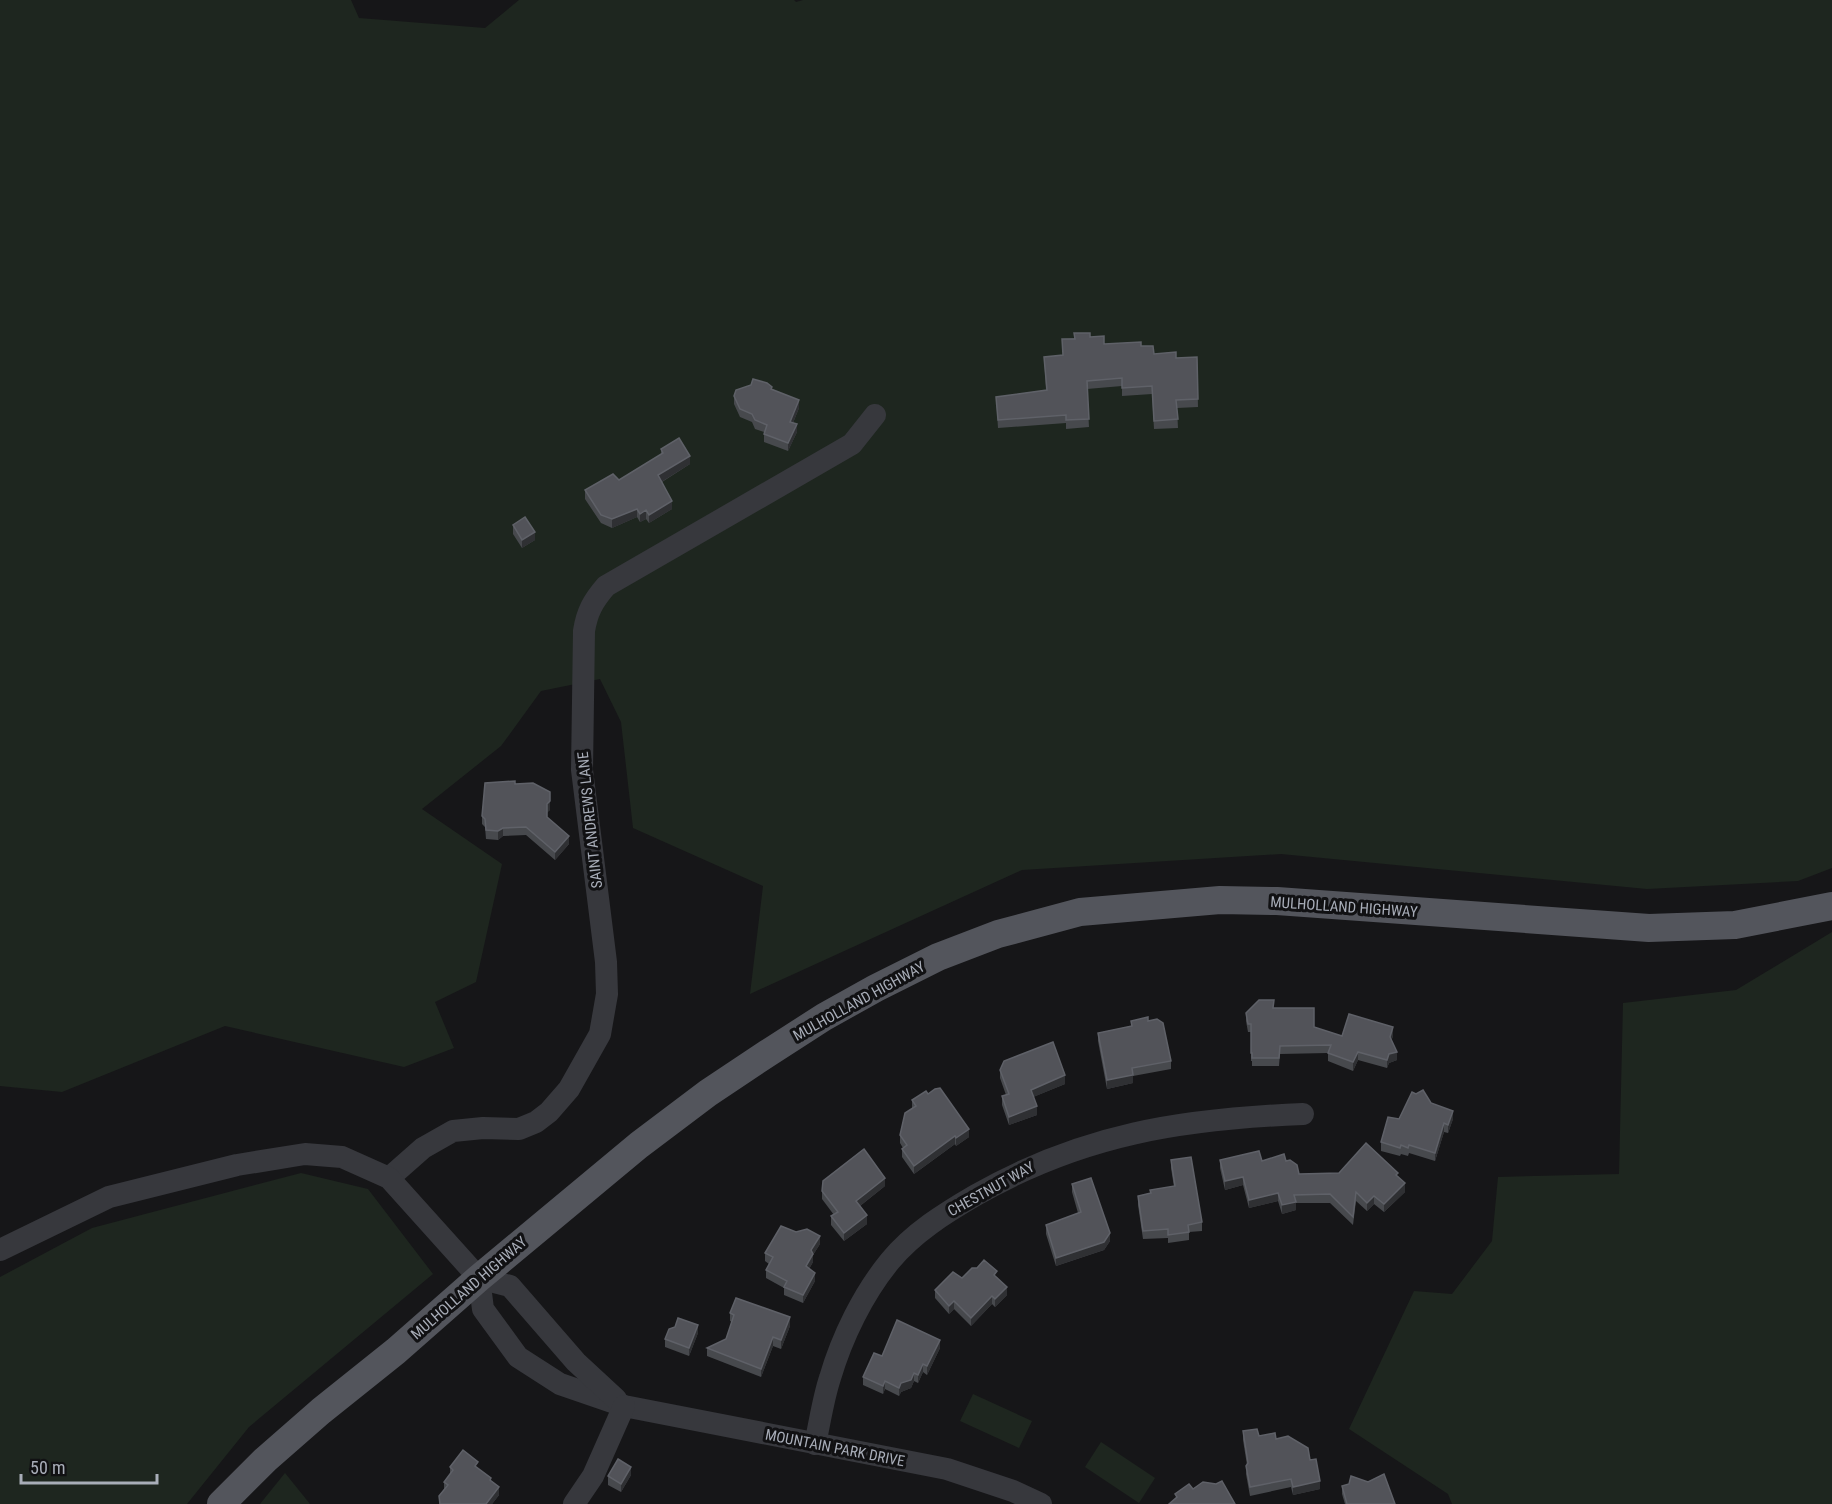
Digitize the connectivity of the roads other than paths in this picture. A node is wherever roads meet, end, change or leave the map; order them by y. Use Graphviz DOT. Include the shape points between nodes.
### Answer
graph roads {
  1 [pos="875,415"];
  2 [pos="1832,906"];
  3 [pos="1303,1114"];
  4 [pos="389,1178"];
  5 [pos="0,1250"];
  6 [pos="479,1278"];
  7 [pos="554,1337"];
  8 [pos="524,1361"];
  9 [pos="624,1406"];
  10 [pos="815,1444"];
  11 [pos="221,1504"];
  12 [pos="574,1504"];
  13 [pos="1041,1504"];
  1 -- 4 [label="street, SAINT ANDREWS LANE" via="852,444 606,586 593,600 584,631 582,770 606,962 607,994 600,1034 569,1089 536,1122 519,1129 453,1131 423,1148"];
  2 -- 6 [label="main road, MULHOLLAND HIGHWAY" via="1736,925 1649,928 1220,900 1080,912 1041,922 938,957 815,1023 639,1145"];
  3 -- 10 [label="street, CHESTNUT WAY" via="1201,1121 1146,1129 1085,1145 1035,1164 955,1207 923,1229 890,1261 866,1296 845,1336 830,1378"];
  4 -- 5 [label="street" via="342,1157 305,1154 237,1165 109,1197"];
  4 -- 6 [label="street"];
  6 -- 7 [label="street" via="510,1286"];
  6 -- 8 [label="street, MOUNTAIN PARK DRIVE" via="483,1309"];
  6 -- 11 [label="main road, MULHOLLAND HIGHWAY" via="265,1460"];
  7 -- 8 [label="street"];
  7 -- 9 [label="street"];
  8 -- 9 [label="street, MOUNTAIN PARK DRIVE" via="560,1384"];
  9 -- 10 [label="street, MOUNTAIN PARK DRIVE"];
  9 -- 12 [label="street" via="593,1476"];
  10 -- 13 [label="street, MOUNTAIN PARK DRIVE" via="947,1469"];
}
